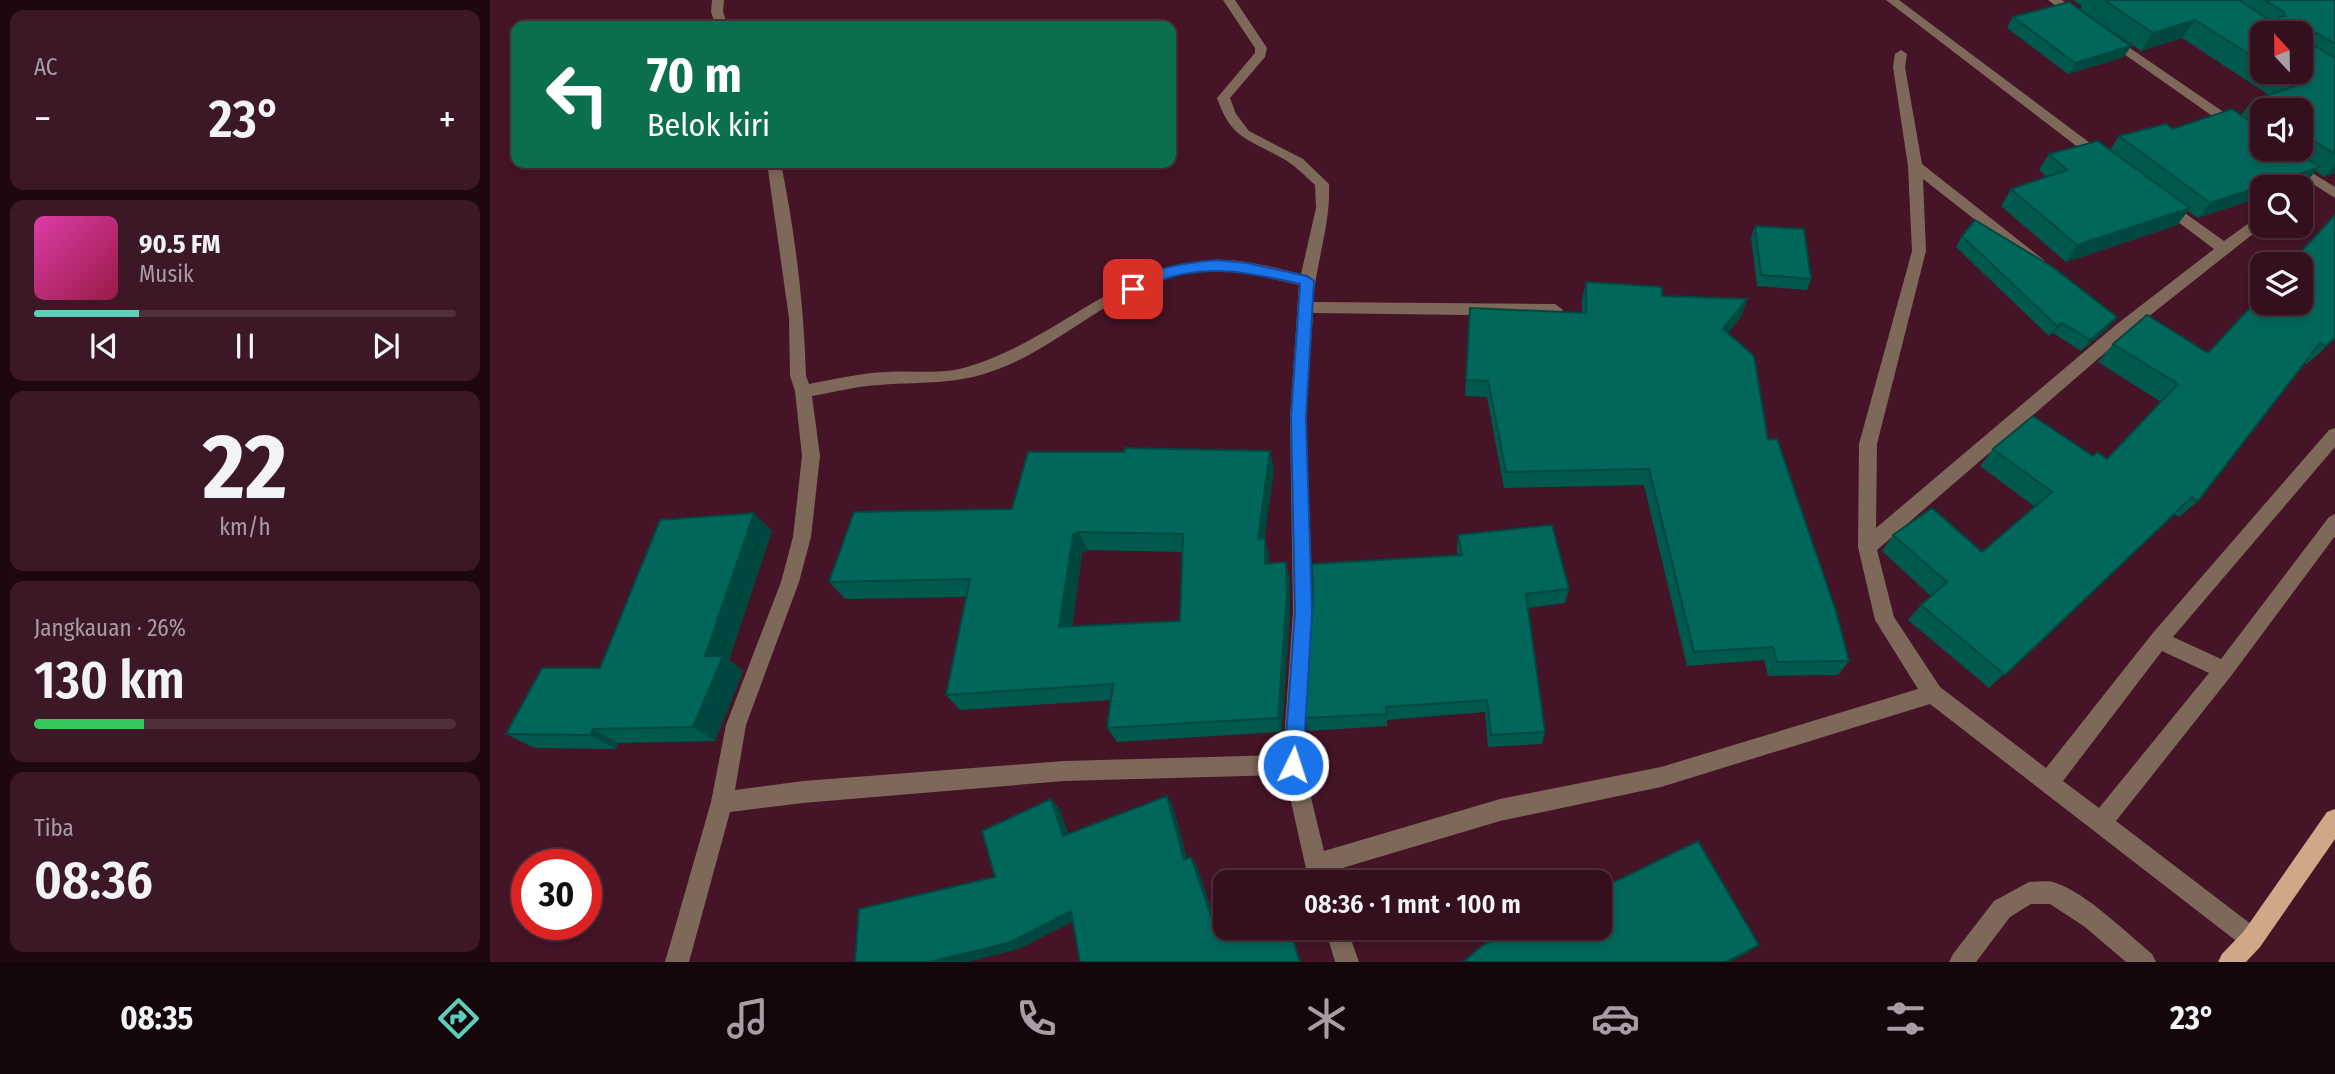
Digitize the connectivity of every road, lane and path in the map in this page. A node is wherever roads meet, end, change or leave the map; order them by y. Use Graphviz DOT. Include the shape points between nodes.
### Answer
graph roads {
  1 [pos="719,0"];
  2 [pos="1229,0"];
  3 [pos="1892,0"];
  4 [pos="2054,0"];
  5 [pos="720,21"];
  6 [pos="1901,54"];
  7 [pos="2250,136"];
  8 [pos="2286,161"];
  9 [pos="1915,166"];
  10 [pos="2112,166"];
  11 [pos="775,168"];
  12 [pos="2314,180"];
  13 [pos="2335,193"];
  14 [pos="2157,199"];
  15 [pos="2250,227"];
  16 [pos="2222,247"];
  17 [pos="2047,268"];
  18 [pos="1307,281"];
  19 [pos="1305,307"];
  20 [pos="1555,310"];
  21 [pos="803,391"];
  22 [pos="2335,436"];
  23 [pos="2335,522"];
  24 [pos="1867,547"];
  25 [pos="2159,640"];
  26 [pos="2224,670"];
  27 [pos="1933,694"];
  28 [pos="1293,765"];
  29 [pos="2048,783"];
  30 [pos="722,803"];
  31 [pos="2335,820"];
  32 [pos="2100,824"];
  33 [pos="1316,870"];
  34 [pos="1326,870"];
  35 [pos="2252,939"];
  36 [pos="1340,940"];
  37 [pos="677,962"];
  38 [pos="1347,962"];
  39 [pos="1961,962"];
  40 [pos="2144,962"];
  41 [pos="2230,962"];
  1 -- 5 [label="street"];
  2 -- 18 [label="street" via="1261,54 1223,97 1228,118 1248,138 1297,161 1322,184 1323,208"];
  3 -- 10 [label="street"];
  4 -- 7 [label="street"];
  6 -- 9 [label="street" via="1899,67"];
  8 -- 12 [label="street"];
  9 -- 17 [label="street"];
  9 -- 24 [label="street" via="1919,251 1868,444"];
  11 -- 21 [label="street"];
  12 -- 13 [label="street"];
  14 -- 16 [label="street"];
  15 -- 16 [label="street"];
  16 -- 24 [label="street" via="2118,324"];
  18 -- 19 [label="street"];
  18 -- 21 [label="street" via="1247,268 1189,267 1160,275 1034,344 966,374 886,378"];
  19 -- 20 [label="street"];
  19 -- 28 [label="street" via="1298,417 1303,612"];
  21 -- 30 [label="street" via="811,456 802,537 790,582 736,725"];
  22 -- 25 [label="street"];
  23 -- 26 [label="street"];
  24 -- 27 [label="street" via="1885,620"];
  25 -- 26 [label="street"];
  25 -- 29 [label="street"];
  26 -- 32 [label="street"];
  27 -- 29 [label="street"];
  27 -- 34 [label="street" via="1661,777 1500,810"];
  28 -- 30 [label="street" via="1064,771"];
  28 -- 33 [label="street"];
  29 -- 32 [label="street"];
  30 -- 37 [label="street"];
  31 -- 35 [label="main road"];
  32 -- 35 [label="street"];
  35 -- 41 [label="main road"];
  36 -- 38 [label="street"];
  39 -- 40 [label="street" via="2001,909 2029,893 2053,893"];
}
